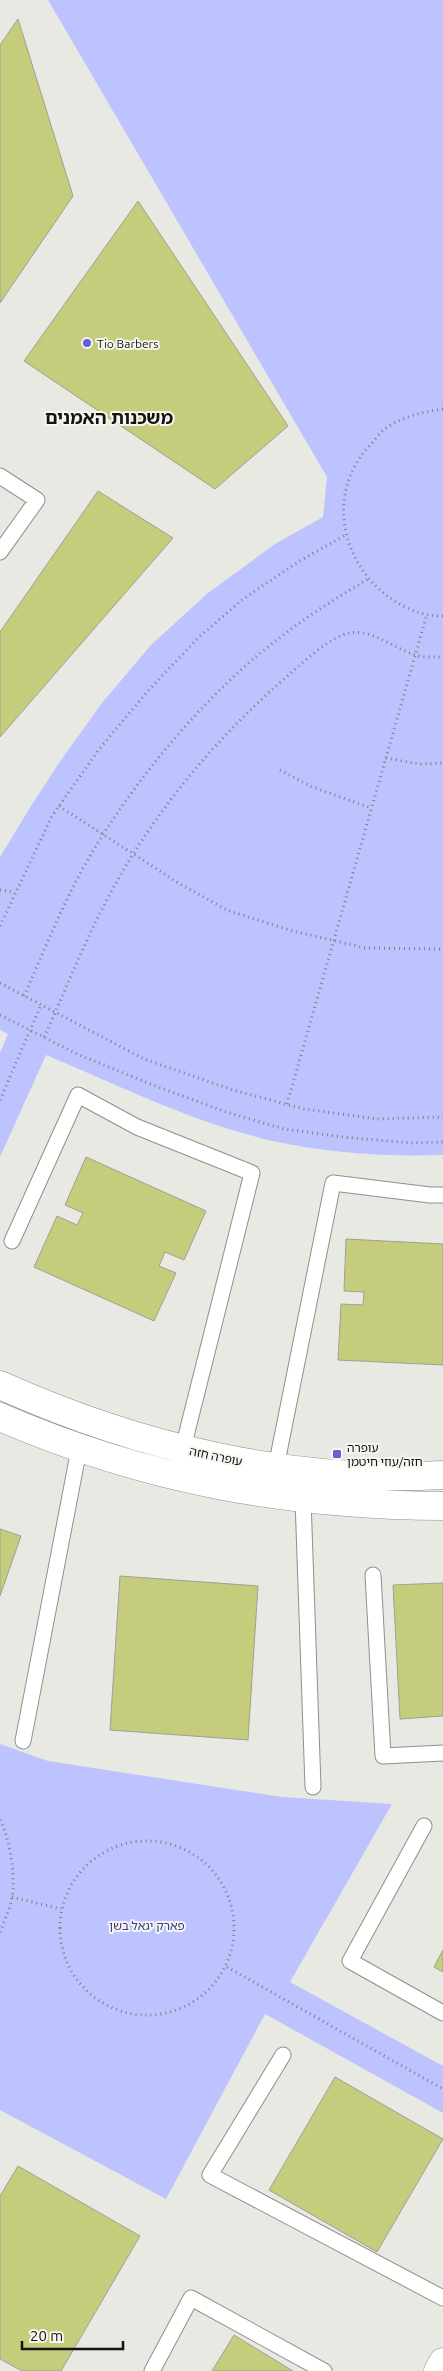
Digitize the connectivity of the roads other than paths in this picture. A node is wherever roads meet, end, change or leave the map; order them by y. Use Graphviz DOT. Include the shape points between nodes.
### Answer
graph roads {
  1 [pos="0,476"];
  2 [pos="0,552"];
  3 [pos="443,1194"];
  4 [pos="12,1241"];
  5 [pos="0,1385"];
  6 [pos="0,1417"];
  7 [pos="79,1448"];
  8 [pos="183,1448"];
  9 [pos="276,1467"];
  10 [pos="443,1475"];
  11 [pos="303,1500"];
  12 [pos="443,1506"];
  13 [pos="373,1575"];
  14 [pos="23,1741"];
  15 [pos="443,1753"];
  16 [pos="313,1787"];
  17 [pos="424,1826"];
  18 [pos="443,2013"];
  19 [pos="284,2055"];
  20 [pos="443,2298"];
  21 [pos="443,2362"];
  22 [pos="152,2371"];
  23 [pos="324,2371"];
  24 [pos="438,2371"];
  1 -- 2 [label="lane" via="37,500"];
  3 -- 9 [label="lane" via="333,1183"];
  4 -- 8 [label="lane" via="78,1094 137,1127 252,1172"];
  5 -- 8 [label="street, עופרה חזה" via="112,1429"];
  6 -- 7 [label="street"];
  7 -- 11 [label="street" via="195,1481"];
  7 -- 14 [label="lane"];
  8 -- 9 [label="street, עופרה חזה"];
  9 -- 10 [label="street, עופרה חזה" via="389,1477"];
  11 -- 12 [label="street"];
  11 -- 16 [label="lane"];
  13 -- 15 [label="lane" via="383,1756"];
  17 -- 18 [label="lane" via="350,1961"];
  19 -- 20 [label="lane" via="210,2175"];
  21 -- 24 [label="street"];
  22 -- 23 [label="lane" via="191,2298"];
}
